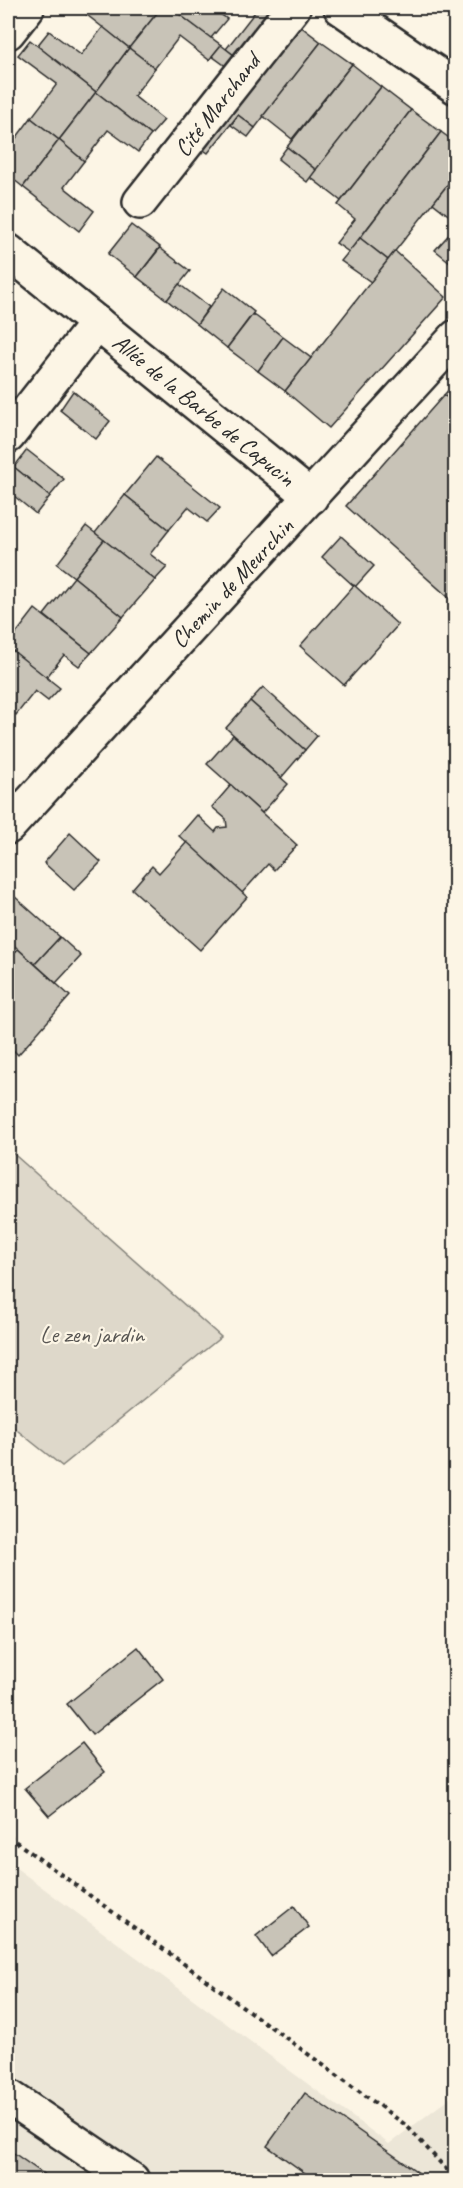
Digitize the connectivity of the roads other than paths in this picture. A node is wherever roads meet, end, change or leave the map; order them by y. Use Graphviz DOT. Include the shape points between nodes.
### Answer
graph roads {
  1 [pos="27,8"];
  2 [pos="293,8"];
  3 [pos="341,8"];
  4 [pos="8,32"];
  5 [pos="456,87"];
  6 [pos="140,202"];
  7 [pos="8,251"];
  8 [pos="97,323"];
  9 [pos="456,337"];
  10 [pos="8,436"];
  11 [pos="311,497"];
  12 [pos="8,827"];
  13 [pos="8,2096"];
  14 [pos="132,2181"];
  1 -- 4 [label="street"];
  2 -- 6 [label="street, Cité Marchand"];
  3 -- 5 [label="street"];
  7 -- 8 [label="street, Allée de la Barbe de Capucin"];
  8 -- 10 [label="street, Allée de la Barbe de Capucin"];
  8 -- 11 [label="street, Allée de la Barbe de Capucin"];
  9 -- 11 [label="street, Chemin de Meurchin"];
  11 -- 12 [label="street, Chemin de Meurchin"];
  13 -- 14 [label="street"];
}
